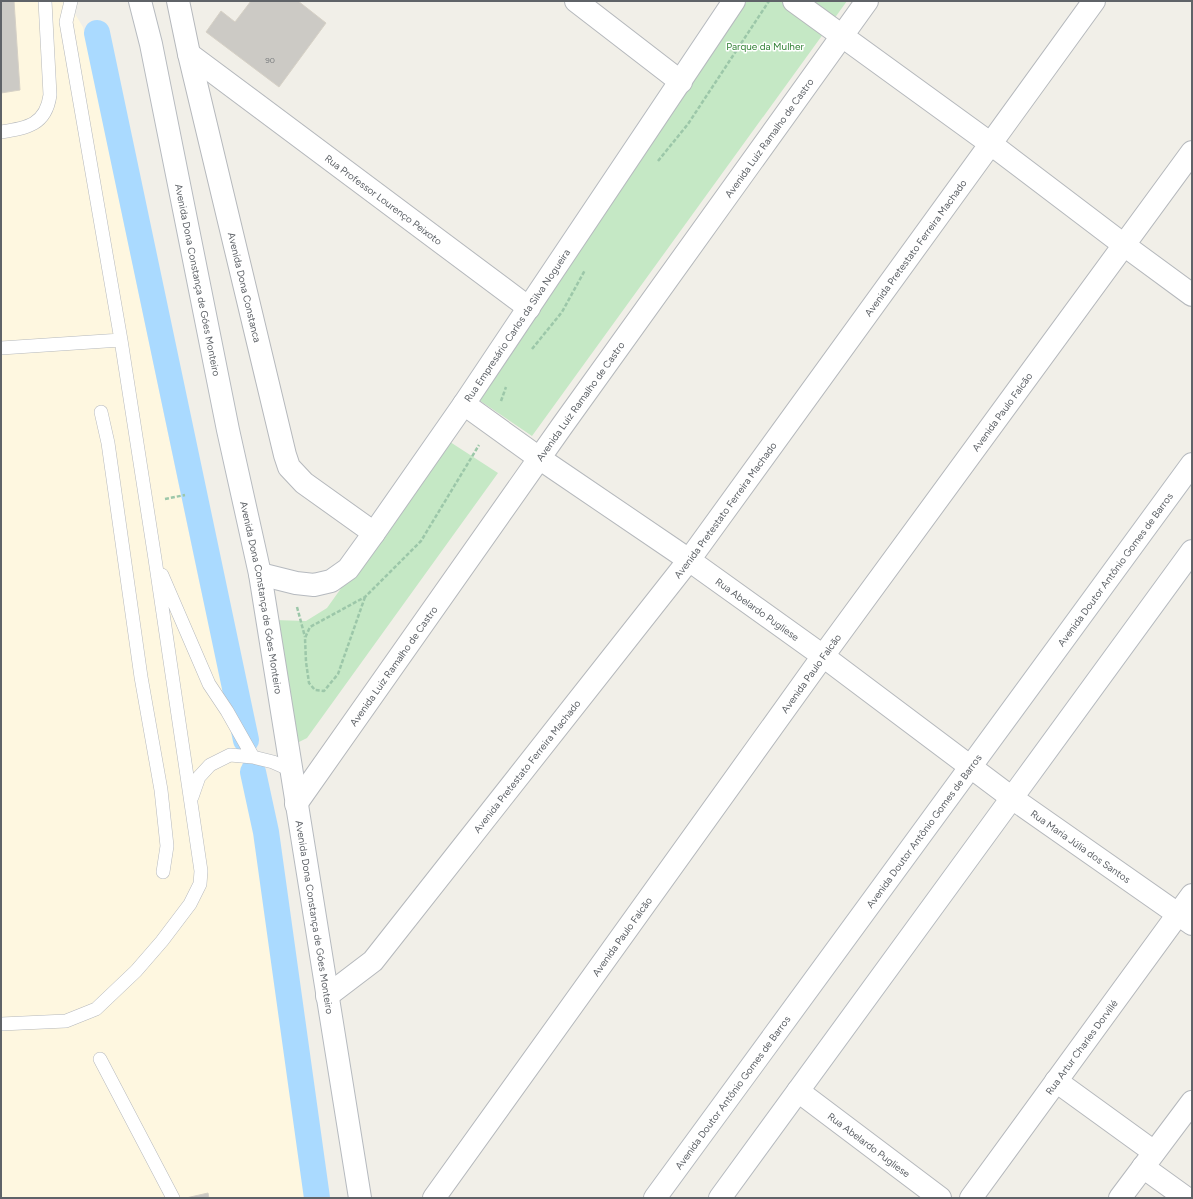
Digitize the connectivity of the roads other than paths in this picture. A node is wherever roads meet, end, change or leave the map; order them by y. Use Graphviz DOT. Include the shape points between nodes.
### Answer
graph roads {
  1 [pos="45,1"];
  2 [pos="71,1"];
  3 [pos="140,1"];
  4 [pos="178,1"];
  5 [pos="576,1"];
  6 [pos="734,1"];
  7 [pos="794,1"];
  8 [pos="867,1"];
  9 [pos="1094,1"];
  10 [pos="841,36"];
  11 [pos="189,54"];
  12 [pos="681,82"];
  13 [pos="238,90"];
  14 [pos="200,98"];
  15 [pos="1,132"];
  16 [pos="991,144"];
  17 [pos="1192,152"];
  18 [pos="1124,245"];
  19 [pos="1192,295"];
  20 [pos="529,308"];
  21 [pos="121,340"];
  22 [pos="1,348"];
  23 [pos="464,404"];
  24 [pos="101,412"];
  25 [pos="539,458"];
  26 [pos="1192,464"];
  27 [pos="374,534"];
  28 [pos="1192,551"];
  29 [pos="155,559"];
  30 [pos="689,560"];
  31 [pos="260,574"];
  32 [pos="823,656"];
  33 [pos="253,757"];
  34 [pos="970,767"];
  35 [pos="291,770"];
  36 [pos="1012,798"];
  37 [pos="191,800"];
  38 [pos="296,804"];
  39 [pos="163,872"];
  40 [pos="1192,895"];
  41 [pos="1185,919"];
  42 [pos="328,996"];
  43 [pos="1,1024"];
  44 [pos="100,1059"];
  45 [pos="1056,1081"];
  46 [pos="798,1091"];
  47 [pos="1192,1102"];
  48 [pos="1148,1160"];
  49 [pos="173,1198"];
  50 [pos="360,1198"];
  51 [pos="434,1198"];
  52 [pos="656,1198"];
  53 [pos="720,1198"];
  54 [pos="940,1198"];
  55 [pos="971,1198"];
  56 [pos="1120,1198"];
  57 [pos="1186,1198"];
  1 -- 15 [label="lane" via="50,95 48,107 39,121 31,126"];
  2 -- 21 [label="lane" via="66,22"];
  3 -- 31 [label="street, Avenida Dona Constança de Góes Monteiro"];
  4 -- 11 [label="street, Avenida Dona Constanca"];
  5 -- 12 [label="street"];
  6 -- 12 [label="street, Rua Empresário Carlos da Silva Nogueira"];
  7 -- 10 [label="street"];
  8 -- 10 [label="street, Avenida Luiz Ramalho de Castro"];
  9 -- 16 [label="street, Avenida Pretestato Ferreira Machado"];
  10 -- 16 [label="street"];
  10 -- 25 [label="street, Avenida Luiz Ramalho de Castro"];
  11 -- 13 [label="street, Rua Professor Lourenço Peixoto"];
  11 -- 14 [label="street, Avenida Dona Constanca"];
  12 -- 20 [label="street, Rua Empresário Carlos da Silva Nogueira"];
  13 -- 14 [label="street" via="213,88"];
  13 -- 20 [label="street, Rua Professor Lourenço Peixoto"];
  14 -- 27 [label="street, Avenida Dona Constanca" via="284,455 290,467 304,483"];
  16 -- 18 [label="street"];
  16 -- 30 [label="street, Avenida Pretestato Ferreira Machado"];
  17 -- 18 [label="street, Avenida Paulo Falcão"];
  18 -- 19 [label="street"];
  18 -- 32 [label="street, Avenida Paulo Falcão"];
  20 -- 23 [label="street, Rua Empresário Carlos da Silva Nogueira"];
  21 -- 22 [label="lane"];
  21 -- 29 [label="lane"];
  23 -- 25 [label="street, Rua Abelardo Pugliese"];
  23 -- 27 [label="street, Rua Empresário Carlos da Silva Nogueira"];
  24 -- 39 [label="lane" via="108,443 141,677 161,790 167,846"];
  25 -- 30 [label="street, Rua Abelardo Pugliese"];
  25 -- 38 [label="street, Avenida Luiz Ramalho de Castro"];
  26 -- 34 [label="street, Avenida Doutor Antônio Gomes de Barros"];
  27 -- 31 [label="street, Rua Empresário Carlos da Silva Nogueira" via="348,569 331,581 314,585"];
  28 -- 36 [label="street"];
  29 -- 33 [label="lane" via="208,684 228,711"];
  29 -- 37 [label="lane"];
  30 -- 32 [label="street, Rua Abelardo Pugliese"];
  30 -- 42 [label="street, Avenida Pretestato Ferreira Machado" via="373,961"];
  31 -- 35 [label="street, Avenida Dona Constança de Góes Monteiro"];
  32 -- 34 [label="street, Rua Abelardo Pugliese"];
  32 -- 51 [label="street, Avenida Paulo Falcão"];
  33 -- 35 [label="lane"];
  33 -- 37 [label="lane" via="230,755 210,764 199,777"];
  34 -- 36 [label="street, Rua Maria Júlia dos Santos"];
  34 -- 52 [label="street, Avenida Doutor Antônio Gomes de Barros"];
  35 -- 38 [label="street, Avenida Dona Constança de Góes Monteiro"];
  36 -- 41 [label="street, Rua Maria Júlia dos Santos"];
  36 -- 46 [label="street"];
  37 -- 43 [label="lane" via="201,871 200,884 190,904 162,941 136,971 96,1009 66,1021"];
  38 -- 42 [label="street, Avenida Dona Constança de Góes Monteiro"];
  40 -- 41 [label="street, Rua Artur Charles Dorvillé"];
  41 -- 45 [label="street, Rua Artur Charles Dorvillé"];
  42 -- 50 [label="street, Avenida Dona Constança de Góes Monteiro"];
  44 -- 49 [label="lane"];
  45 -- 48 [label="street"];
  45 -- 55 [label="street, Rua Artur Charles Dorvillé"];
  46 -- 53 [label="street"];
  46 -- 54 [label="street, Rua Abelardo Pugliese"];
  47 -- 48 [label="street"];
  48 -- 56 [label="street"];
  48 -- 57 [label="street"];
}
